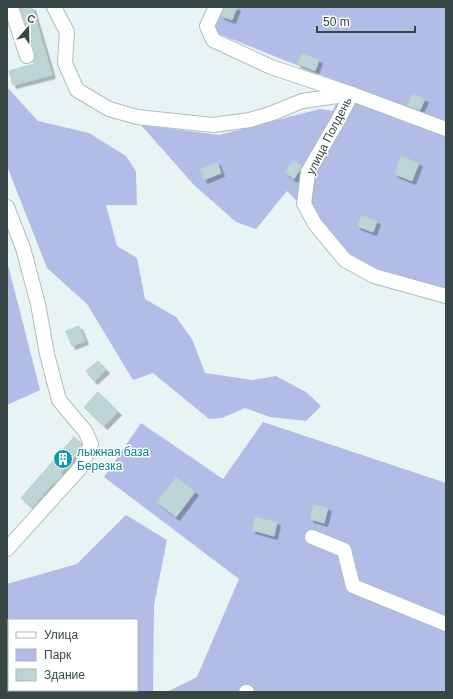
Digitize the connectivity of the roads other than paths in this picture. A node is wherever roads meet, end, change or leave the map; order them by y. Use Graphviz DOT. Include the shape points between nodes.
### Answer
graph roads {
  1 [pos="11,7"];
  2 [pos="54,7"];
  3 [pos="216,7"];
  4 [pos="27,56"];
  5 [pos="352,94"];
  6 [pos="446,129"];
  7 [pos="7,207"];
  8 [pos="446,296"];
  9 [pos="312,537"];
  10 [pos="7,549"];
  11 [pos="446,624"];
  1 -- 4 [label="street"];
  2 -- 5 [label="street, улица Полдень" via="66,32 65,63 77,90 109,109 137,117 213,125 250,120 302,101"];
  3 -- 5 [label="street" via="207,26 213,40 270,66"];
  5 -- 6 [label="street"];
  5 -- 8 [label="street, улица Полдень" via="308,172 304,204 315,224 345,260 374,276"];
  7 -- 10 [label="street" via="23,248 59,400 85,431 91,444 81,466"];
  9 -- 11 [label="street" via="344,550 353,586"];
}
